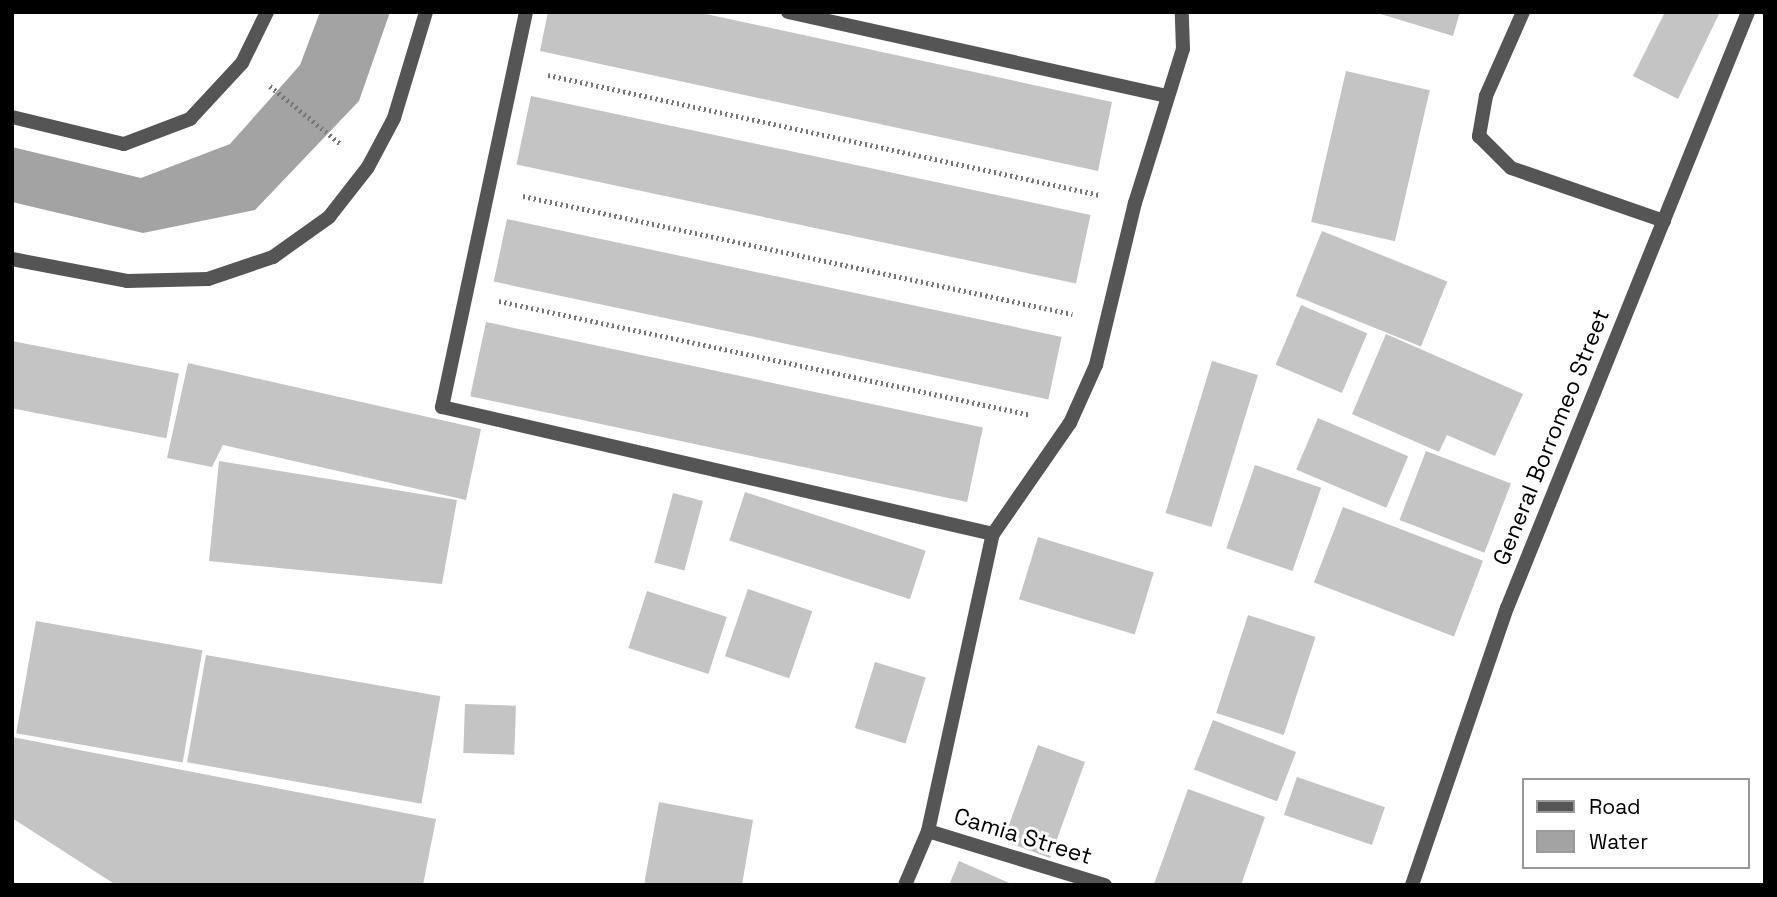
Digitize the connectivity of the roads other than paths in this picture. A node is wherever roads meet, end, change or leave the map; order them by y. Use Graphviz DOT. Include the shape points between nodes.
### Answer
graph roads {
  1 [pos="267,12"];
  2 [pos="426,12"];
  3 [pos="526,12"];
  4 [pos="788,12"];
  5 [pos="1182,12"];
  6 [pos="1523,12"];
  7 [pos="1748,12"];
  8 [pos="1167,96"];
  9 [pos="12,117"];
  10 [pos="1664,221"];
  11 [pos="12,259"];
  12 [pos="993,534"];
  13 [pos="928,831"];
  14 [pos="905,885"];
  15 [pos="1105,885"];
  16 [pos="1412,885"];
  1 -- 9 [label="street" via="242,63 190,119 124,144"];
  2 -- 11 [label="street" via="394,118 368,167 329,218 273,257 208,279 127,281"];
  3 -- 12 [label="street" via="442,407"];
  4 -- 8 [label="street"];
  5 -- 8 [label="street" via="1183,49"];
  6 -- 10 [label="street" via="1486,96 1479,136 1511,168"];
  7 -- 10 [label="street, General Borromeo Street"];
  8 -- 12 [label="street" via="1135,203 1096,365 1070,423"];
  10 -- 16 [label="street, General Borromeo Street" via="1507,608"];
  12 -- 13 [label="street"];
  13 -- 14 [label="street"];
  13 -- 15 [label="street, Camia Street"];
}
